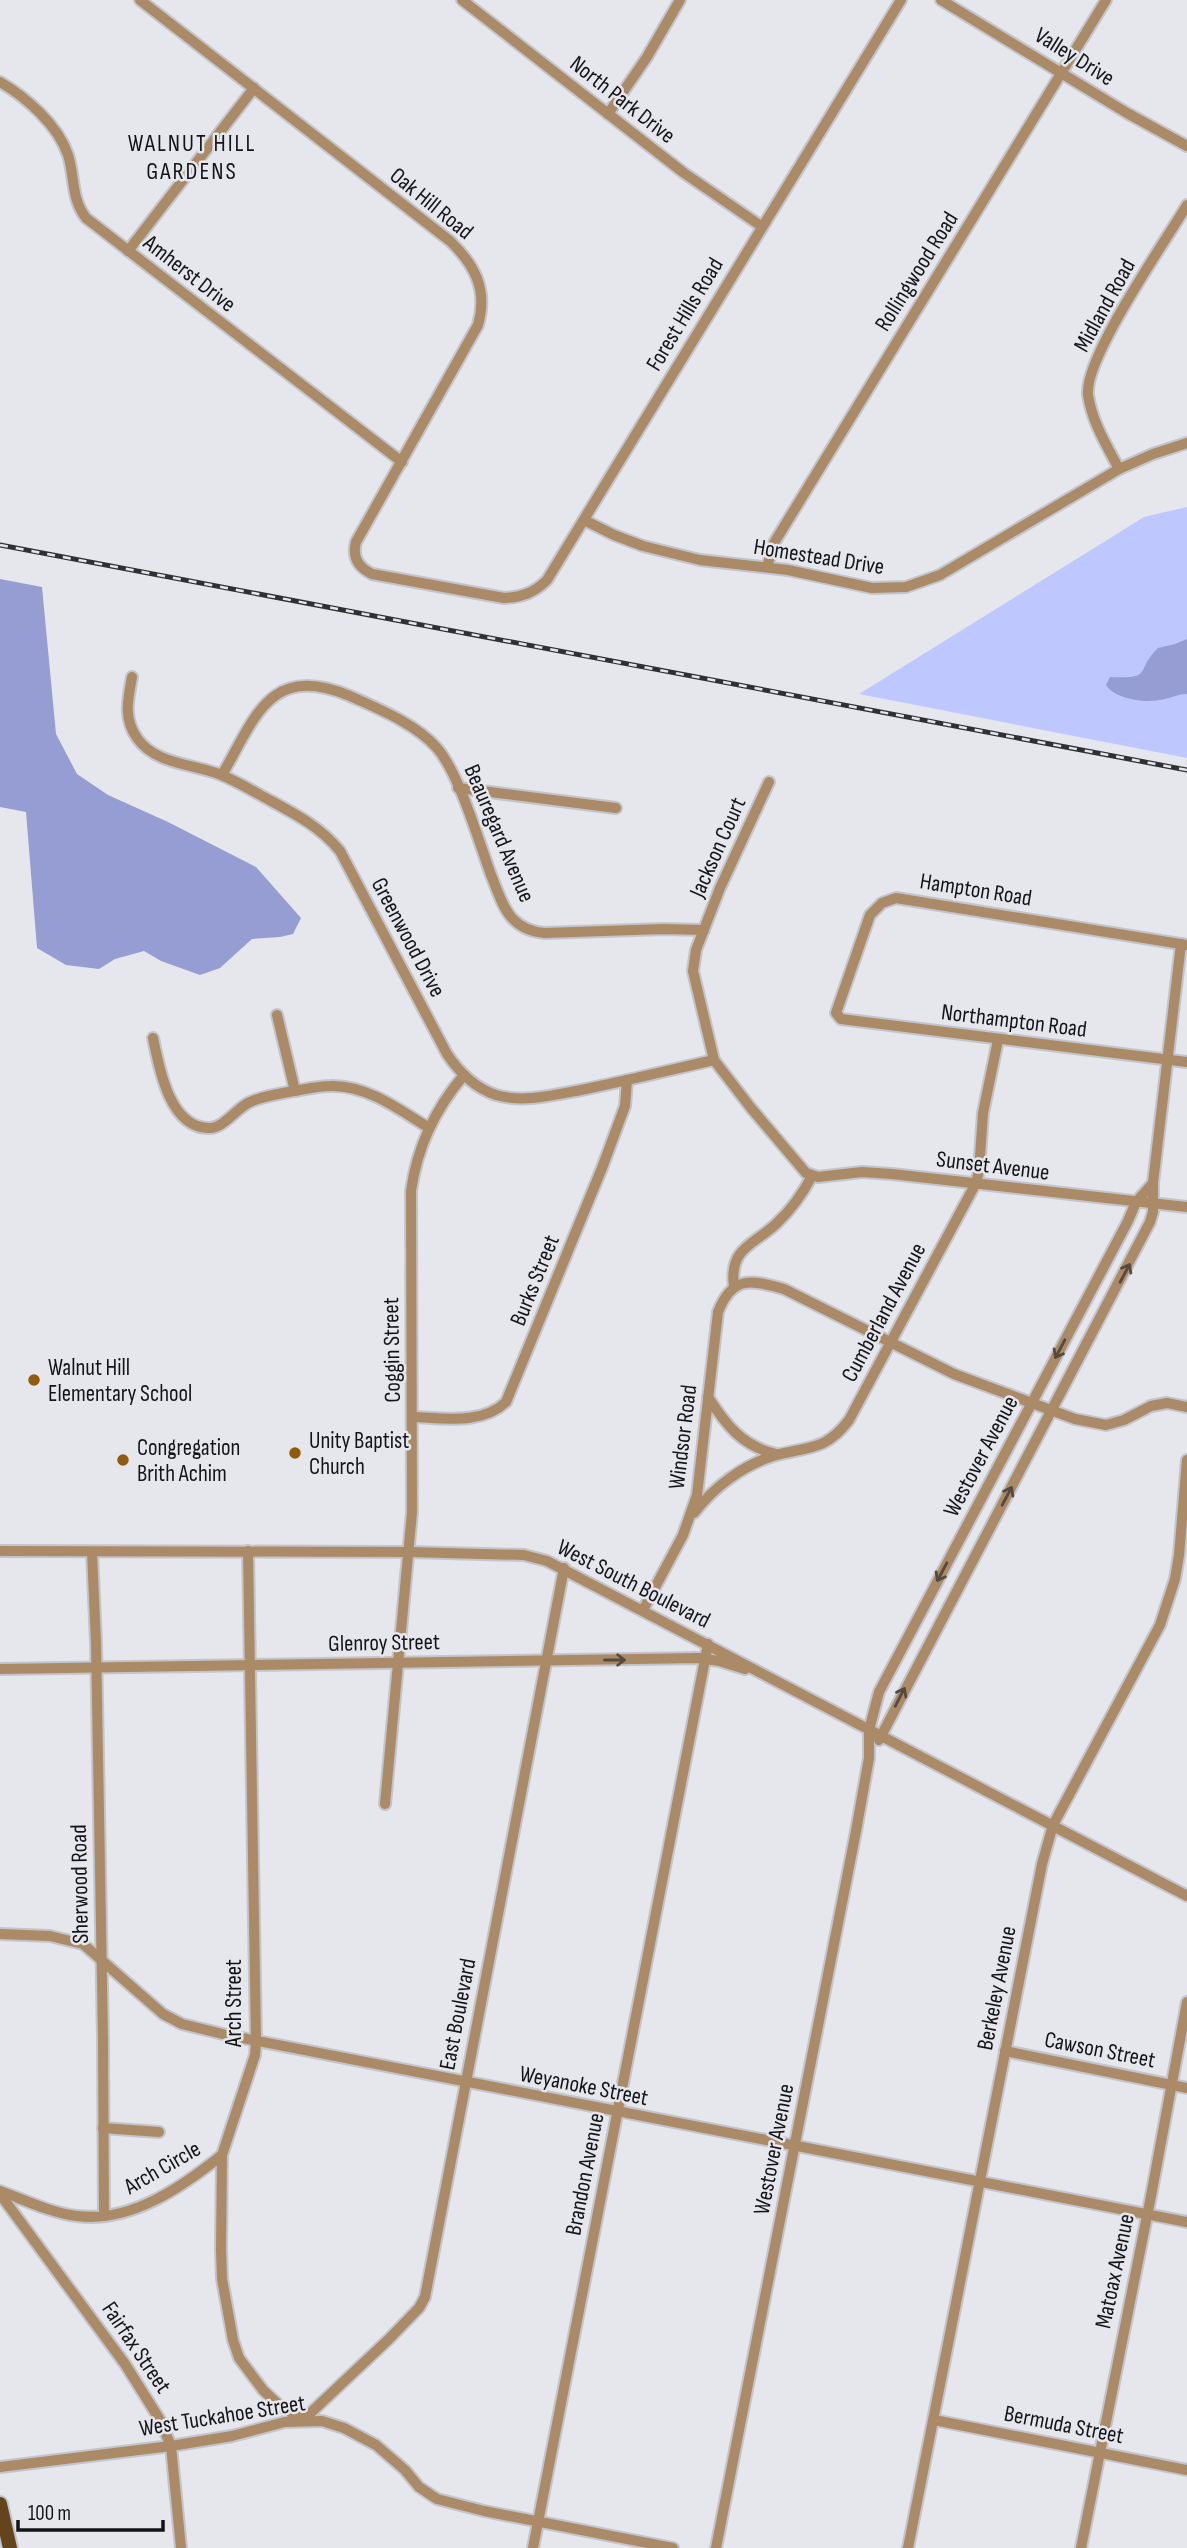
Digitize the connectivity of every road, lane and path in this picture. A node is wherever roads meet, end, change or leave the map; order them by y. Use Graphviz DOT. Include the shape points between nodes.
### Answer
graph roads {
  1 [pos="140,0"];
  2 [pos="462,0"];
  3 [pos="680,0"];
  4 [pos="901,0"];
  5 [pos="941,0"];
  6 [pos="1106,0"];
  7 [pos="1062,73"];
  8 [pos="0,82"];
  9 [pos="254,88"];
  10 [pos="608,114"];
  11 [pos="1187,146"];
  12 [pos="1187,205"];
  13 [pos="761,226"];
  14 [pos="128,251"];
  15 [pos="1187,443"];
  16 [pos="402,462"];
  17 [pos="1119,469"];
  18 [pos="584,520"];
  19 [pos="767,567"];
  20 [pos="471,592"];
  21 [pos="132,677"];
  22 [pos="222,775"];
  23 [pos="769,782"];
  24 [pos="458,788"];
  25 [pos="616,807"];
  26 [pos="704,930"];
  27 [pos="1184,945"];
  28 [pos="278,1015"];
  29 [pos="837,1017"];
  30 [pos="153,1038"];
  31 [pos="998,1040"];
  32 [pos="714,1060"];
  33 [pos="1168,1060"];
  34 [pos="1187,1062"];
  35 [pos="464,1075"];
  36 [pos="627,1080"];
  37 [pos="295,1091"];
  38 [pos="429,1128"];
  39 [pos="812,1176"];
  40 [pos="976,1183"];
  41 [pos="1153,1183"];
  42 [pos="1136,1202"];
  43 [pos="1154,1203"];
  44 [pos="1187,1207"];
  45 [pos="734,1287"];
  46 [pos="1084,1304"];
  47 [pos="1103,1314"];
  48 [pos="891,1342"];
  49 [pos="708,1397"];
  50 [pos="1032,1403"];
  51 [pos="1187,1407"];
  52 [pos="1053,1410"];
  53 [pos="413,1417"];
  54 [pos="779,1455"];
  55 [pos="1187,1460"];
  56 [pos="975,1509"];
  57 [pos="690,1518"];
  58 [pos="994,1520"];
  59 [pos="0,1551"];
  60 [pos="248,1551"];
  61 [pos="92,1552"];
  62 [pos="409,1552"];
  63 [pos="564,1568"];
  64 [pos="643,1610"];
  65 [pos="708,1644"];
  66 [pos="704,1659"];
  67 [pos="547,1661"];
  68 [pos="399,1663"];
  69 [pos="250,1665"];
  70 [pos="97,1668"];
  71 [pos="0,1669"];
  72 [pos="766,1675"];
  73 [pos="869,1730"];
  74 [pos="881,1736"];
  75 [pos="869,1758"];
  76 [pos="385,1804"];
  77 [pos="1053,1825"];
  78 [pos="1187,1896"];
  79 [pos="0,1934"];
  80 [pos="101,1959"];
  81 [pos="1187,2001"];
  82 [pos="256,2042"];
  83 [pos="1005,2051"];
  84 [pos="466,2083"];
  85 [pos="1172,2085"];
  86 [pos="1187,2088"];
  87 [pos="618,2113"];
  88 [pos="103,2128"];
  89 [pos="159,2132"];
  90 [pos="794,2146"];
  91 [pos="222,2155"];
  92 [pos="980,2182"];
  93 [pos="0,2192"];
  94 [pos="1147,2214"];
  95 [pos="104,2216"];
  96 [pos="1187,2222"];
  97 [pos="303,2420"];
  98 [pos="934,2420"];
  99 [pos="171,2446"];
  100 [pos="1100,2452"];
  101 [pos="0,2467"];
  102 [pos="1187,2470"];
  103 [pos="0,2504"];
  104 [pos="537,2522"];
  105 [pos="10,2548"];
  106 [pos="181,2548"];
  107 [pos="533,2548"];
  108 [pos="673,2548"];
  109 [pos="716,2548"];
  110 [pos="908,2548"];
  111 [pos="1081,2548"];
  1 -- 9 [label="street, Oak Hill Road"];
  2 -- 10 [label="street, North Park Drive"];
  3 -- 10 [label="street"];
  4 -- 13 [label="street, Forest Hills Road"];
  5 -- 7 [label="street, Valley Drive"];
  6 -- 7 [label="street, Rollingwood Road"];
  7 -- 11 [label="street, Valley Drive"];
  7 -- 19 [label="street, Rollingwood Road" via="774,543"];
  8 -- 14 [label="street, Amherst Drive" via="54,129 68,154 79,209"];
  9 -- 14 [label="street"];
  9 -- 16 [label="street, Oak Hill Road" via="450,241 478,277 482,301 478,326"];
  10 -- 13 [label="street, North Park Drive"];
  12 -- 17 [label="street, Midland Road" via="1112,328 1091,373 1088,394 1093,413"];
  13 -- 18 [label="street, Forest Hills Road"];
  14 -- 16 [label="street, Amherst Drive"];
  15 -- 17 [label="street, Homestead Drive"];
  16 -- 20 [label="street, Oak Hill Road" via="354,549 357,562 372,573"];
  17 -- 19 [label="street, Homestead Drive" via="940,575 906,587 872,588"];
  18 -- 19 [label="street, Homestead Drive" via="673,555"];
  18 -- 20 [label="street, Forest Hills Road" via="547,580 534,592 504,598"];
  21 -- 22 [label="street, Greenwood Drive" via="127,715 142,744 160,757"];
  22 -- 24 [label="street, Beauregard Avenue" via="270,698 287,688 317,686 352,697 421,734 438,748"];
  22 -- 35 [label="street, Greenwood Drive" via="310,822 340,851 447,1054"];
  23 -- 26 [label="street, Jackson Court"];
  24 -- 25 [label="street"];
  24 -- 26 [label="street, Beauregard Avenue" via="498,893 512,918 526,929 545,933"];
  26 -- 32 [label="street" via="693,971"];
  27 -- 29 [label="street, Hampton Road" via="891,899 870,915"];
  27 -- 33 [label="street, Westover Avenue"];
  28 -- 37 [label="street"];
  29 -- 31 [label="street, Northampton Road"];
  30 -- 37 [label="street" via="168,1094 196,1125 217,1127 255,1100"];
  31 -- 33 [label="street, Northampton Road"];
  31 -- 40 [label="street, Cumberland Avenue" via="983,1113"];
  32 -- 36 [label="street, Greenwood Drive"];
  32 -- 39 [label="street"];
  33 -- 34 [label="street, Northampton Road"];
  33 -- 41 [label="street, Westover Avenue"];
  35 -- 36 [label="street, Greenwood Drive" via="482,1090 520,1099"];
  35 -- 38 [label="street, Coggin Street"];
  36 -- 53 [label="street, Burks Street" via="625,1106 511,1394 500,1408 482,1416"];
  37 -- 38 [label="street" via="331,1086 354,1089 383,1100"];
  38 -- 53 [label="street, Coggin Street" via="411,1191"];
  39 -- 40 [label="street, Sunset Avenue" via="862,1172"];
  39 -- 45 [label="street" via="778,1223 742,1250 733,1263"];
  40 -- 42 [label="street, Sunset Avenue"];
  40 -- 48 [label="street, Cumberland Avenue"];
  41 -- 42 [label="street, Westover Avenue"];
  41 -- 43 [label="street, Westover Avenue"];
  42 -- 43 [label="street, Sunset Avenue"];
  42 -- 46 [label="street, Westover Avenue"];
  43 -- 44 [label="street, Sunset Avenue"];
  47 -- 43 [label="street, Westover Avenue, one-way" via="1150,1222"];
  45 -- 48 [label="street" via="745,1283 784,1290"];
  45 -- 49 [label="street, Windsor Road" via="718,1312"];
  46 -- 47 [label="street"];
  46 -- 50 [label="street, Westover Avenue, one-way"];
  47 -- 52 [label="street, Westover Avenue"];
  48 -- 50 [label="street" via="954,1374"];
  48 -- 54 [label="street, Cumberland Avenue" via="840,1432 830,1441"];
  49 -- 54 [label="street" via="741,1438"];
  49 -- 57 [label="street, Windsor Road" via="701,1477"];
  50 -- 52 [label="street"];
  50 -- 56 [label="street, Westover Avenue"];
  51 -- 52 [label="street" via="1150,1406 1106,1425"];
  58 -- 52 [label="street, Westover Avenue, one-way"];
  53 -- 62 [label="street, Coggin Street"];
  54 -- 57 [label="street, Cumberland Avenue" via="727,1479"];
  55 -- 77 [label="street, Berkeley Avenue" via="1177,1567 1160,1625"];
  56 -- 58 [label="street"];
  56 -- 73 [label="street, Westover Avenue, one-way" via="879,1692"];
  57 -- 64 [label="street, Windsor Road"];
  74 -- 58 [label="street, Westover Avenue, one-way"];
  59 -- 61 [label="street, West South Boulevard"];
  60 -- 61 [label="street, West South Boulevard"];
  60 -- 62 [label="street, West South Boulevard"];
  60 -- 69 [label="street, Arch Street"];
  61 -- 70 [label="street, Sherwood Road"];
  62 -- 63 [label="street, West South Boulevard" via="524,1555"];
  62 -- 68 [label="street, Coggin Street"];
  63 -- 64 [label="street, West South Boulevard"];
  63 -- 67 [label="street, East Boulevard"];
  64 -- 65 [label="street, West South Boulevard"];
  65 -- 66 [label="street, Brandon Avenue"];
  65 -- 72 [label="street, West South Boulevard"];
  67 -- 66 [label="street, Glenroy Street, one-way"];
  66 -- 72 [label="street, Glenroy Street"];
  66 -- 87 [label="street, Brandon Avenue"];
  67 -- 68 [label="street, Glenroy Street"];
  67 -- 84 [label="street, East Boulevard"];
  68 -- 69 [label="street, Glenroy Street"];
  68 -- 76 [label="street, Coggin Street"];
  69 -- 70 [label="street, Glenroy Street"];
  69 -- 82 [label="street, Arch Street"];
  70 -- 71 [label="street, Glenroy Street"];
  70 -- 80 [label="street, Sherwood Road"];
  72 -- 73 [label="street, West South Boulevard"];
  73 -- 74 [label="street, West South Boulevard"];
  73 -- 75 [label="street, Westover Avenue"];
  74 -- 75 [label="street, Westover Avenue"];
  74 -- 77 [label="street, West South Boulevard"];
  75 -- 90 [label="street, Westover Avenue"];
  77 -- 78 [label="street, West South Boulevard"];
  77 -- 83 [label="street, Berkeley Avenue"];
  79 -- 80 [label="street, Weyanoke Street" via="74,1940"];
  80 -- 82 [label="street, Weyanoke Street" via="163,2014 182,2024"];
  80 -- 88 [label="street, Sherwood Road"];
  81 -- 85 [label="street, Matoax Avenue"];
  82 -- 84 [label="street, Weyanoke Street"];
  82 -- 91 [label="street, Arch Street"];
  83 -- 85 [label="street, Cawson Street"];
  83 -- 92 [label="street, Berkeley Avenue"];
  84 -- 87 [label="street, Weyanoke Street"];
  84 -- 97 [label="street, East Boulevard" via="425,2297 389,2339"];
  85 -- 86 [label="street, Cawson Street"];
  85 -- 94 [label="street, Matoax Avenue"];
  87 -- 90 [label="street, Weyanoke Street"];
  87 -- 104 [label="street, Brandon Avenue"];
  88 -- 89 [label="street"];
  88 -- 95 [label="street, Sherwood Road"];
  90 -- 92 [label="street, Weyanoke Street"];
  90 -- 109 [label="street, Westover Avenue"];
  91 -- 95 [label="street, Arch Circle" via="153,2201"];
  91 -- 97 [label="street, Arch Street" via="221,2259 233,2340 239,2358 263,2390"];
  92 -- 94 [label="street, Weyanoke Street"];
  92 -- 98 [label="street, Berkeley Avenue"];
  93 -- 95 [label="street, Arch Circle" via="74,2216"];
  93 -- 99 [label="street, Fairfax Street" via="125,2364"];
  94 -- 96 [label="street, Weyanoke Street"];
  94 -- 100 [label="street, Matoax Avenue"];
  97 -- 99 [label="street, West Tuckahoe Street"];
  97 -- 104 [label="street, West Tuckahoe Street" via="329,2423 362,2436 437,2499"];
  98 -- 100 [label="street, Bermuda Street"];
  98 -- 110 [label="street, Berkeley Avenue"];
  99 -- 101 [label="street, West Tuckahoe Street"];
  99 -- 106 [label="street, Fairfax Street"];
  100 -- 102 [label="street, Bermuda Street"];
  100 -- 111 [label="street, Matoax Avenue"];
  103 -- 105 [label="main road"];
  104 -- 107 [label="street, Brandon Avenue"];
  104 -- 108 [label="street, West Tuckahoe Street"];
}
